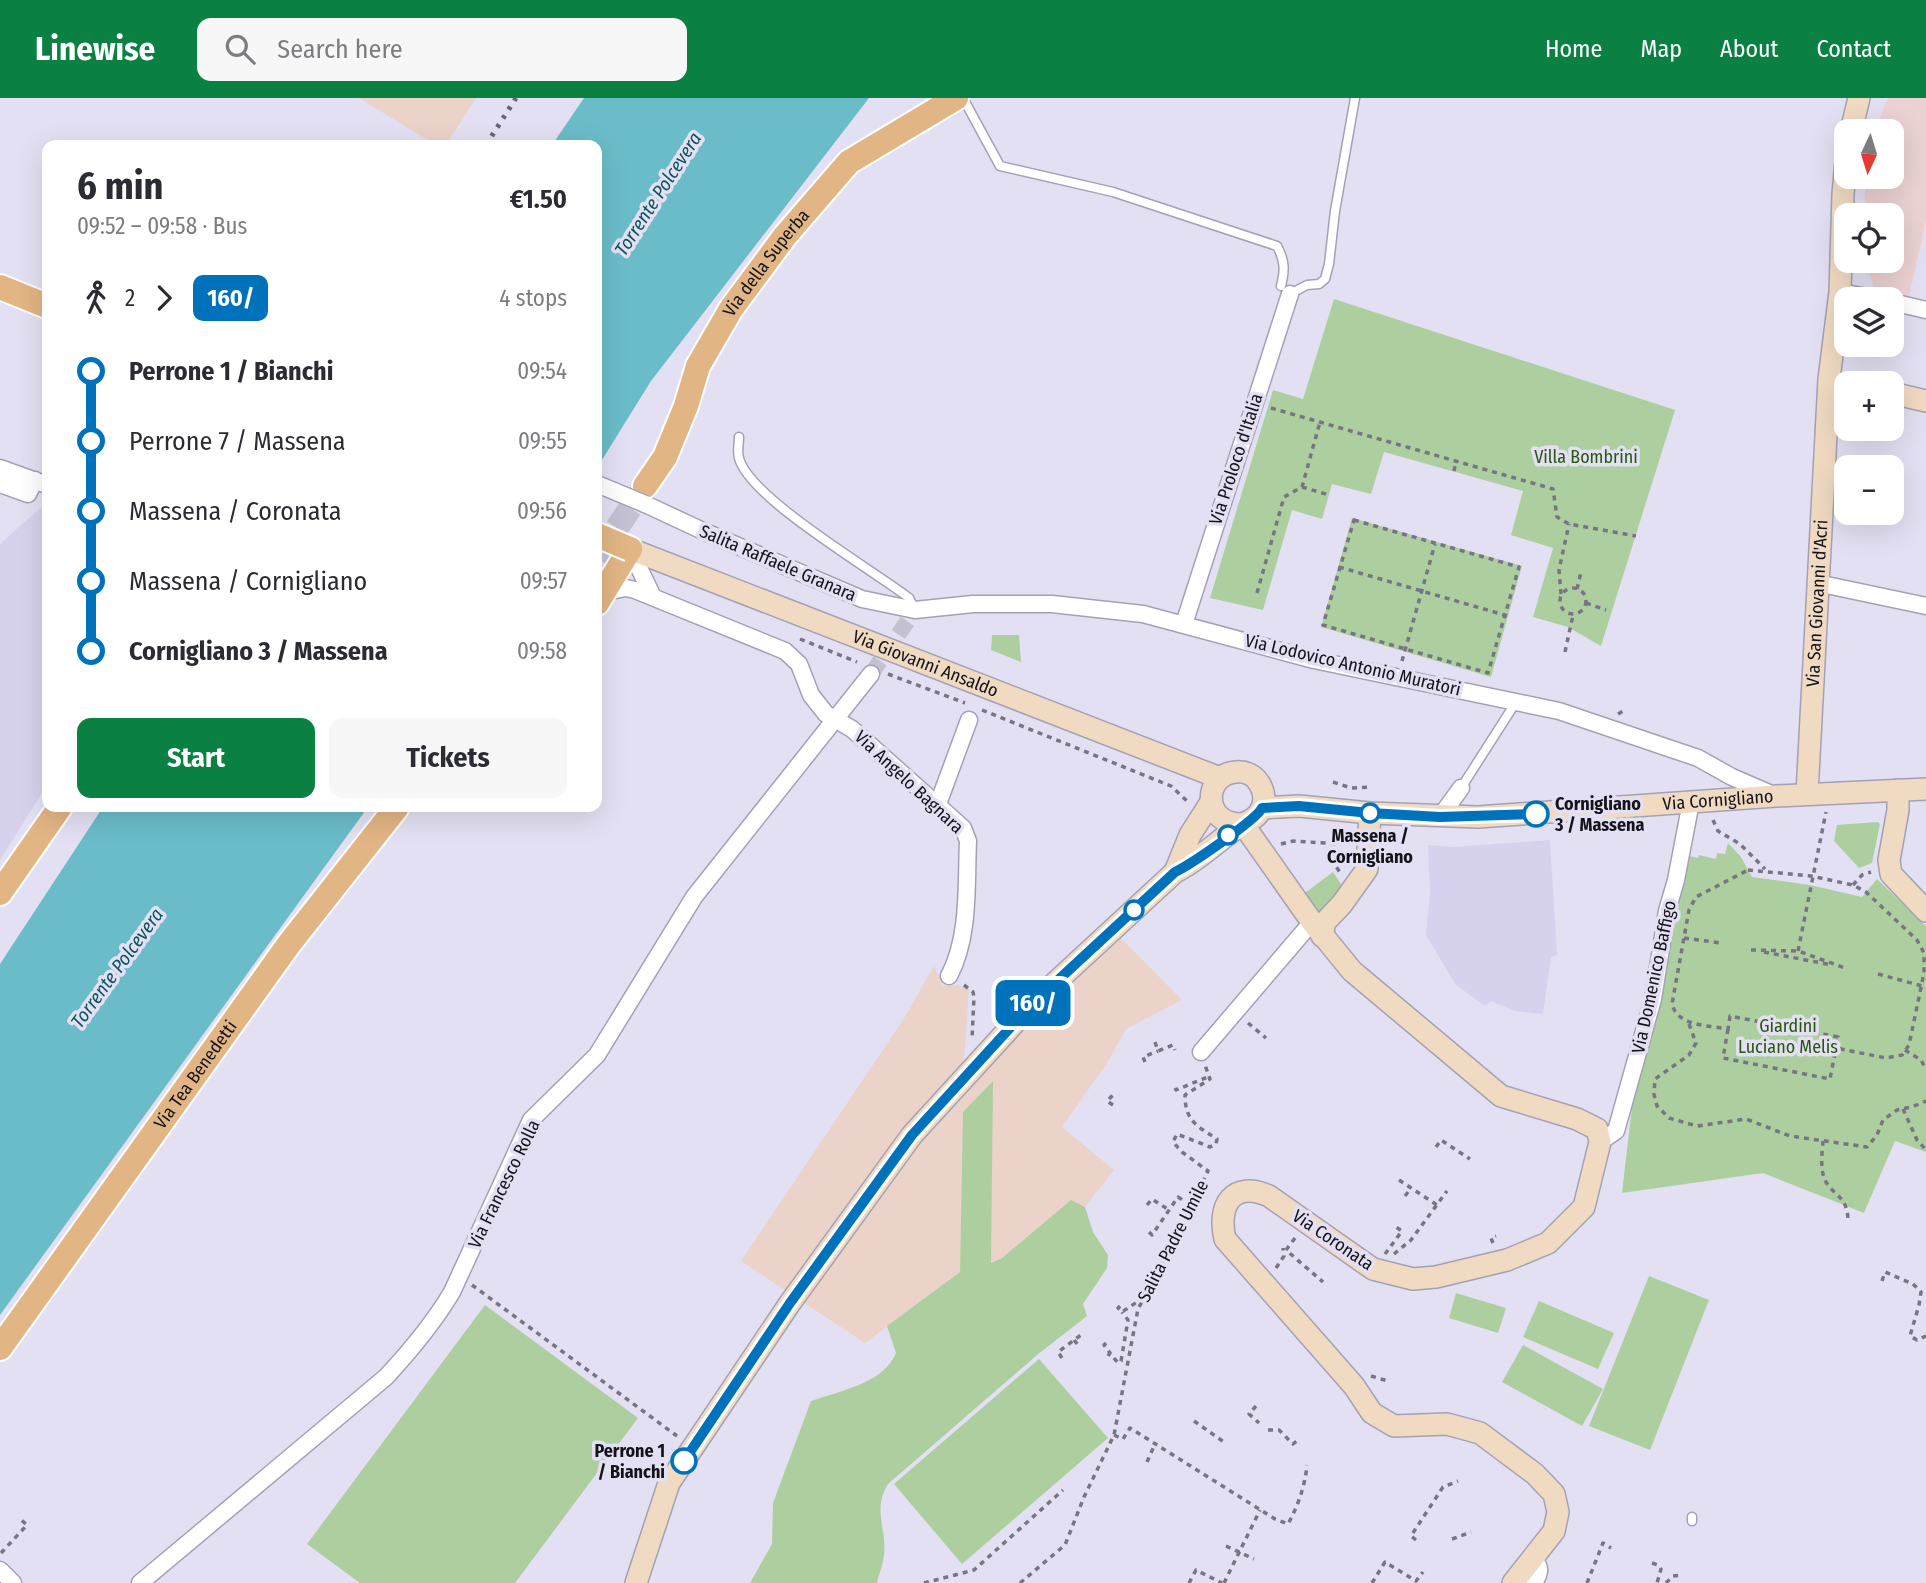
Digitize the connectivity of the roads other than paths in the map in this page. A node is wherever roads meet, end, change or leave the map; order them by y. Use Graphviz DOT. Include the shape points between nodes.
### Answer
graph roads {
  1 [pos="956,98"];
  2 [pos="962,98"];
  3 [pos="1354,98"];
  4 [pos="1859,98"];
  5 [pos="1854,119"];
  6 [pos="1845,189"];
  7 [pos="1840,287"];
  8 [pos="0,288"];
  9 [pos="1286,290"];
  10 [pos="42,304"];
  11 [pos="1904,305"];
  12 [pos="1926,310"];
  13 [pos="1904,396"];
  14 [pos="1926,401"];
  15 [pos="1834,427"];
  16 [pos="739,437"];
  17 [pos="0,468"];
  18 [pos="41,482"];
  19 [pos="0,484"];
  20 [pos="602,485"];
  21 [pos="645,495"];
  22 [pos="602,536"];
  23 [pos="630,549"];
  24 [pos="1817,583"];
  25 [pos="602,586"];
  26 [pos="602,590"];
  27 [pos="653,597"];
  28 [pos="1926,606"];
  29 [pos="912,614"];
  30 [pos="1184,624"];
  31 [pos="871,674"];
  32 [pos="1517,702"];
  33 [pos="969,720"];
  34 [pos="835,721"];
  35 [pos="1184,765"];
  36 [pos="1220,778"];
  37 [pos="1461,788"];
  38 [pos="1926,789"];
  39 [pos="1898,790"];
  40 [pos="1816,794"];
  41 [pos="1776,796"];
  42 [pos="1263,799"];
  43 [pos="1211,802"];
  44 [pos="1691,802"];
  45 [pos="938,804"];
  46 [pos="57,812"];
  47 [pos="393,812"];
  48 [pos="1370,813"];
  49 [pos="1440,817"];
  50 [pos="1243,824"];
  51 [pos="1183,868"];
  52 [pos="0,893"];
  53 [pos="1926,911"];
  54 [pos="1317,929"];
  55 [pos="949,976"];
  56 [pos="1200,1052"];
  57 [pos="1600,1142"];
  58 [pos="0,1348"];
  59 [pos="1533,1558"];
  60 [pos="0,1570"];
  61 [pos="13,1583"];
  62 [pos="140,1583"];
  63 [pos="636,1583"];
  64 [pos="1513,1583"];
  65 [pos="1534,1583"];
  1 -- 21 [label="main road, Via della Superba" via="849,162 785,236 730,309 698,366 665,457"];
  2 -- 9 [label="lane" via="1000,166 1113,192 1277,246 1283,257"];
  3 -- 9 [label="lane" via="1325,279"];
  4 -- 5 [label="main road"];
  6 -- 7 [label="main road, Via San Giovanni d'Acri"];
  8 -- 10 [label="main road"];
  9 -- 30 [label="street, Via Proloco d'Italia"];
  11 -- 12 [label="street"];
  13 -- 14 [label="main road"];
  15 -- 24 [label="main road, Via San Giovanni d'Acri"];
  16 -- 29 [label="lane" via="739,459 756,485 785,512 909,597"];
  17 -- 18 [label="street"];
  18 -- 19 [label="street" via="28,494"];
  20 -- 21 [label="street, Salita Raffaele Granara, bridge"];
  21 -- 29 [label="street, Salita Raffaele Granara" via="862,599"];
  22 -- 23 [label="main road, bridge"];
  23 -- 25 [label="main road"];
  23 -- 27 [label="street"];
  23 -- 35 [label="main road, Via Giovanni Ansaldo"];
  24 -- 28 [label="street"];
  24 -- 40 [label="main road, Via San Giovanni d'Acri"];
  26 -- 27 [label="street, Via Angelo Bagnara" via="625,588"];
  27 -- 34 [label="street, Via Angelo Bagnara" via="785,651 799,664 811,695"];
  29 -- 30 [label="street, Via Lodovico Antonio Muratori" via="973,604 1052,604 1115,609"];
  30 -- 32 [label="street, Via Lodovico Antonio Muratori" via="1314,660"];
  31 -- 34 [label="street, Via Francesco Rolla"];
  32 -- 37 [label="lane"];
  32 -- 41 [label="street, Via Lodovico Antonio Muratori" via="1559,711 1698,758"];
  33 -- 45 [label="street"];
  34 -- 45 [label="street, Via Angelo Bagnara" via="852,729"];
  34 -- 62 [label="street, Via Francesco Rolla" via="694,897 597,1055 531,1120 439,1315 415,1345 386,1377"];
  35 -- 36 [label="main road, Via Giovanni Ansaldo"];
  35 -- 43 [label="main road"];
  36 -- 42 [label="main road, Via Cornigliano" via="1240,771 1250,774 1258,781"];
  36 -- 43 [label="main road" via="1212,789"];
  37 -- 49 [label="street"];
  38 -- 39 [label="main road, Via Cornigliano"];
  39 -- 40 [label="main road, Via Cornigliano"];
  39 -- 53 [label="main road" via="1891,874"];
  40 -- 41 [label="main road, Via Cornigliano"];
  41 -- 44 [label="main road, Via Cornigliano"];
  42 -- 48 [label="main road, Via Cornigliano"];
  42 -- 50 [label="main road" via="1255,818"];
  43 -- 50 [label="main road" via="1223,820"];
  43 -- 51 [label="main road" via="1190,835"];
  44 -- 49 [label="main road, Via Cornigliano"];
  44 -- 57 [label="street, Via Domenico Baffigo" via="1653,999 1616,1131"];
  45 -- 55 [label="street, Via Angelo Bagnara" via="963,828 968,841 959,954"];
  46 -- 52 [label="main road"];
  47 -- 58 [label="main road, Via Tea Benedetti" via="289,944"];
  48 -- 49 [label="main road, Via Cornigliano"];
  48 -- 54 [label="main road" via="1367,869"];
  50 -- 51 [label="main road"];
  50 -- 54 [label="main road"];
  51 -- 63 [label="main road" via="1030,1006 912,1135 790,1303 669,1483"];
  54 -- 56 [label="street"];
  54 -- 57 [label="main road" via="1352,971 1501,1096 1577,1119 1597,1129"];
  57 -- 59 [label="main road, Via Coronata" via="1584,1207 1548,1242 1507,1260 1436,1277 1413,1279 1260,1192 1240,1192 1230,1197 1224,1209 1225,1239 1350,1381 1372,1413 1394,1426 1447,1424 1480,1433 1555,1494 1554,1531"];
  59 -- 64 [label="main road, Via Coronata"];
  59 -- 65 [label="street" via="1540,1567"];
  60 -- 61 [label="street"];
}
